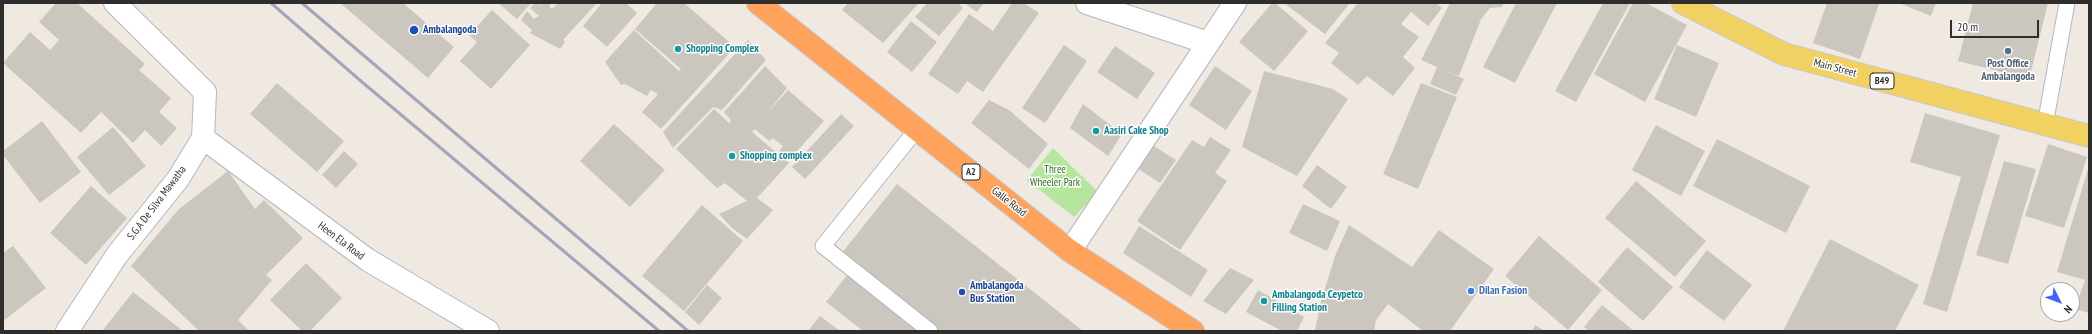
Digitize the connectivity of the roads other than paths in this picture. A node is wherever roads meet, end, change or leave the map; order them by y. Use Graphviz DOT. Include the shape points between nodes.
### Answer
graph roads {
  1 [pos="115,3"];
  2 [pos="758,3"];
  3 [pos="1087,3"];
  4 [pos="1235,3"];
  5 [pos="1683,3"];
  6 [pos="2067,3"];
  7 [pos="1208,43"];
  8 [pos="2045,125"];
  9 [pos="917,129"];
  10 [pos="2089,136"];
  11 [pos="203,138"];
  12 [pos="1070,251"];
  13 [pos="67,331"];
  14 [pos="488,331"];
  15 [pos="930,331"];
  16 [pos="1193,331"];
  1 -- 11 [label="street, S.G.A De Silva Mawatha" via="205,92"];
  2 -- 9 [label="highway, Galle Road / A2"];
  3 -- 7 [label="street"];
  4 -- 7 [label="street"];
  5 -- 8 [label="main road, Main Street / B49" via="1784,54"];
  6 -- 8 [label="lane"];
  7 -- 12 [label="street"];
  8 -- 10 [label="main road, Main Street / B49"];
  9 -- 12 [label="highway, Galle Road / A2"];
  9 -- 15 [label="lane" via="823,246"];
  11 -- 13 [label="street, S.G.A De Silva Mawatha" via="178,178 117,255"];
  11 -- 14 [label="street, Heen Ela Road" via="368,260"];
  12 -- 16 [label="highway, Galle Road / A2"];
}
